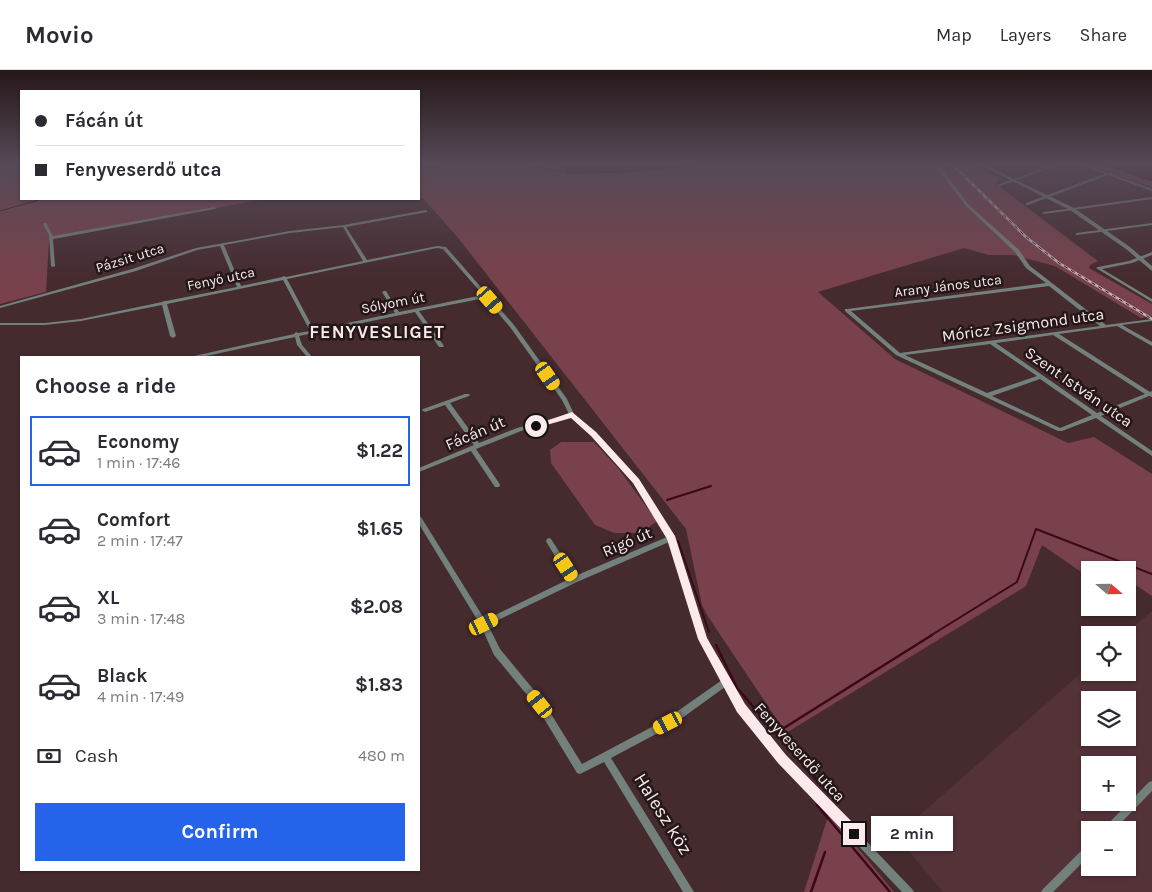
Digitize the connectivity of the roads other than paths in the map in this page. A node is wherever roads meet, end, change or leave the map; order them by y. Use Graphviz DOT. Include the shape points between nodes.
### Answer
graph roads {
  1 [pos="965,202"];
  2 [pos="1032,202"];
  3 [pos="1058,202"];
  4 [pos="1120,202"];
  5 [pos="1027,204"];
  6 [pos="214,208"];
  7 [pos="1072,209"];
  8 [pos="426,211"];
  9 [pos="1044,213"];
  10 [pos="45,224"];
  11 [pos="1152,224"];
  12 [pos="344,226"];
  13 [pos="1102,231"];
  14 [pos="1077,234"];
  15 [pos="52,238"];
  16 [pos="221,244"];
  17 [pos="444,248"];
  18 [pos="1152,253"];
  19 [pos="1140,258"];
  20 [pos="365,261"];
  21 [pos="53,266"];
  22 [pos="1152,269"];
  23 [pos="284,277"];
  24 [pos="1051,284"];
  25 [pos="239,287"];
  26 [pos="384,292"];
  27 [pos="486,296"];
  28 [pos="1152,300"];
  29 [pos="164,302"];
  30 [pos="0,307"];
  31 [pos="416,310"];
  32 [pos="398,314"];
  33 [pos="1152,320"];
  34 [pos="0,324"];
  35 [pos="1118,324"];
  36 [pos="1104,326"];
  37 [pos="312,330"];
  38 [pos="296,334"];
  39 [pos="1055,334"];
  40 [pos="173,336"];
  41 [pos="991,342"];
  42 [pos="1152,344"];
  43 [pos="441,346"];
  44 [pos="898,354"];
  45 [pos="196,356"];
  46 [pos="309,356"];
  47 [pos="1040,377"];
  48 [pos="1151,394"];
  49 [pos="467,395"];
  50 [pos="988,395"];
  51 [pos="446,402"];
  52 [pos="425,410"];
  53 [pos="572,415"];
  54 [pos="1096,415"];
  55 [pos="475,448"];
  56 [pos="1152,454"];
  57 [pos="420,470"];
  58 [pos="497,485"];
  59 [pos="420,520"];
  60 [pos="672,538"];
  61 [pos="550,541"];
  62 [pos="574,580"];
  63 [pos="484,624"];
  64 [pos="726,682"];
  65 [pos="605,756"];
  66 [pos="1152,785"];
  67 [pos="1117,821"];
  68 [pos="1081,857"];
  69 [pos="689,892"];
  70 [pos="909,892"];
  71 [pos="1046,892"];
  1 -- 24 [label="street" via="1017,251 1028,266"];
  2 -- 5 [label="street"];
  3 -- 7 [label="street"];
  4 -- 7 [label="street"];
  6 -- 15 [label="street"];
  7 -- 9 [label="street"];
  7 -- 13 [label="street"];
  8 -- 12 [label="street, Pázsit utca"];
  10 -- 15 [label="street"];
  11 -- 13 [label="street"];
  12 -- 16 [label="street, Pázsit utca"];
  12 -- 20 [label="street"];
  13 -- 14 [label="street"];
  13 -- 19 [label="street"];
  15 -- 21 [label="street"];
  16 -- 25 [label="street"];
  16 -- 30 [label="street, Pázsit utca"];
  17 -- 20 [label="street, Fenyő utca"];
  17 -- 27 [label="street, Fenyveserdő utca"];
  18 -- 19 [label="street"];
  19 -- 22 [label="street"];
  19 -- 28 [label="street" via="1098,268"];
  20 -- 23 [label="street, Fenyő utca"];
  23 -- 25 [label="street, Fenyő utca"];
  23 -- 37 [label="street"];
  24 -- 36 [label="street"];
  24 -- 44 [label="street, Arany János utca" via="847,310"];
  25 -- 29 [label="street, Fenyő utca"];
  26 -- 32 [label="street"];
  27 -- 31 [label="street, Sólyom út"];
  27 -- 53 [label="street, Fenyveserdő utca" via="512,326 565,400"];
  29 -- 34 [label="street, Fenyő utca" via="62,322"];
  29 -- 40 [label="street"];
  31 -- 32 [label="street, Sólyom út"];
  31 -- 43 [label="street"];
  32 -- 37 [label="street, Sólyom út"];
  33 -- 35 [label="street, Móricz Zsigmond utca"];
  35 -- 36 [label="street, Móricz Zsigmond utca"];
  35 -- 42 [label="street"];
  36 -- 39 [label="street, Móricz Zsigmond utca"];
  37 -- 38 [label="street, Sólyom út"];
  38 -- 45 [label="street, Sólyom út"];
  38 -- 46 [label="street"];
  39 -- 41 [label="street, Móricz Zsigmond utca"];
  39 -- 48 [label="street"];
  41 -- 44 [label="street, Móricz Zsigmond utca" via="910,355"];
  41 -- 47 [label="street, Szent István utca"];
  44 -- 50 [label="street"];
  47 -- 50 [label="street"];
  47 -- 54 [label="street, Szent István utca"];
  48 -- 54 [label="street"];
  49 -- 51 [label="street"];
  50 -- 54 [label="street" via="1060,430"];
  51 -- 52 [label="street"];
  51 -- 55 [label="street"];
  53 -- 55 [label="street, Fácán út" via="519,429"];
  53 -- 60 [label="street, Fenyveserdő utca" via="636,481"];
  54 -- 56 [label="street, Szent István utca"];
  55 -- 57 [label="street, Fácán út"];
  55 -- 58 [label="street"];
  59 -- 63 [label="street"];
  60 -- 62 [label="street, Rigó út"];
  60 -- 64 [label="street, Fenyveserdő utca" via="700,633"];
  61 -- 62 [label="street"];
  62 -- 63 [label="street, Rigó út"];
  63 -- 65 [label="street" via="497,652 540,704 580,770"];
  64 -- 65 [label="street" via="668,723"];
  64 -- 70 [label="street, Fenyveserdő utca" via="741,708 782,759"];
  65 -- 69 [label="street, Halesz köz"];
  66 -- 67 [label="street"];
  68 -- 71 [label="street"];
}
